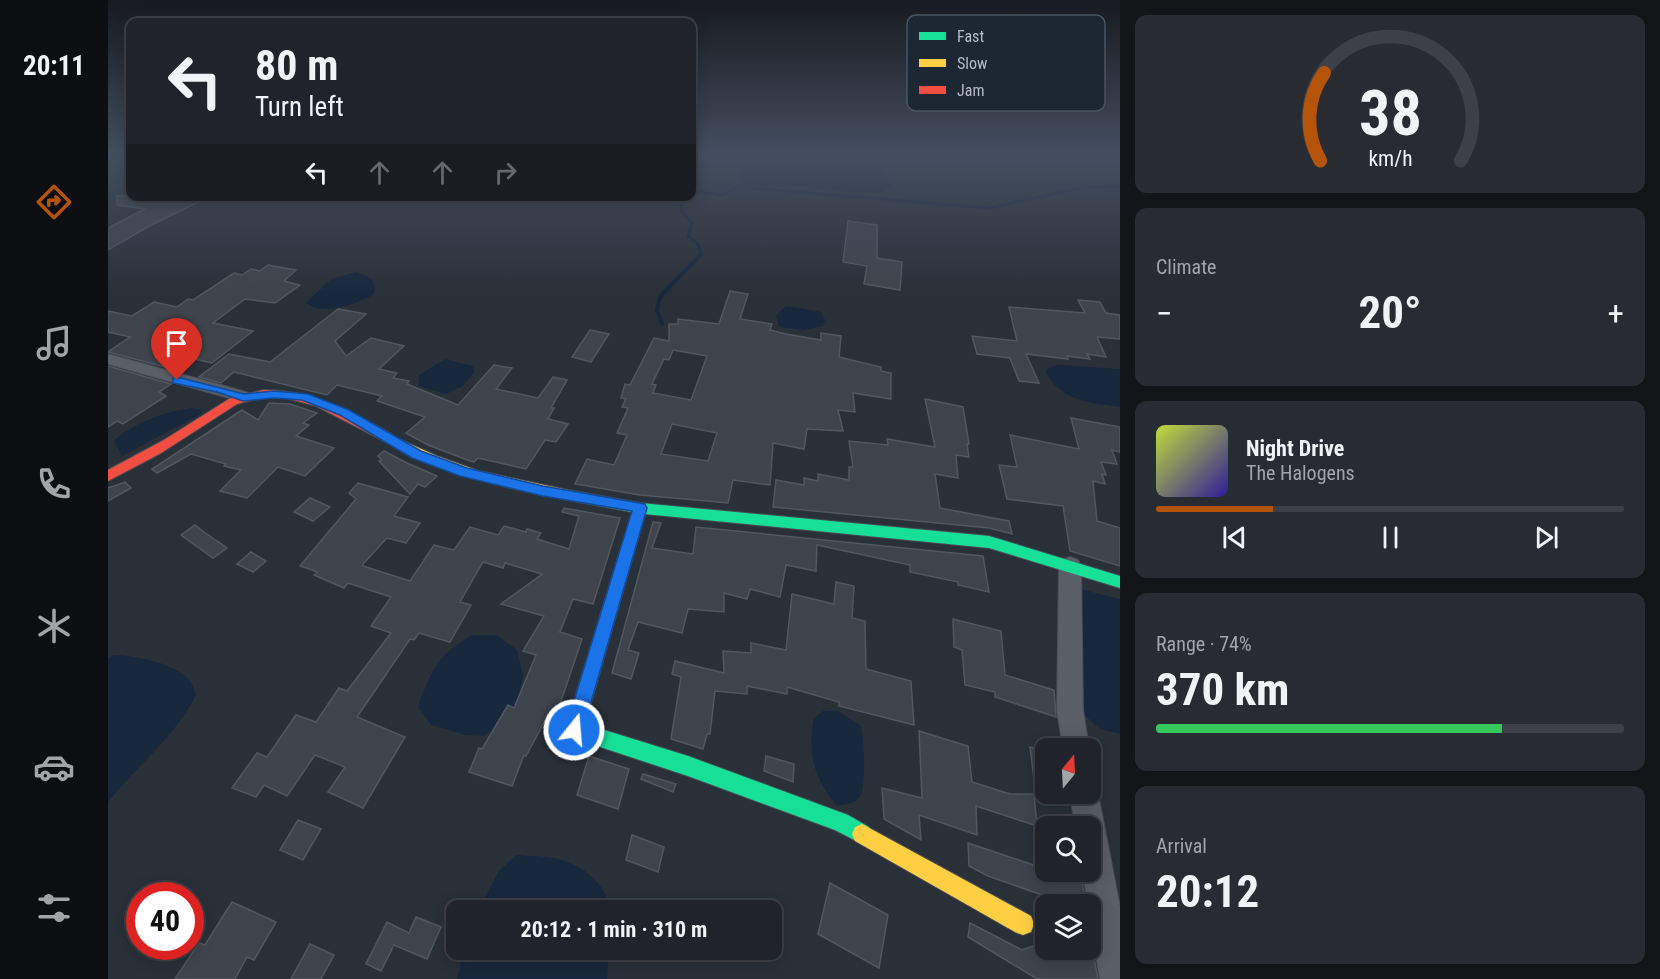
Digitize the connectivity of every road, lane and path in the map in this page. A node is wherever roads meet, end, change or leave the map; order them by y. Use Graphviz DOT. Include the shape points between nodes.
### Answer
graph roads {
  1 [pos="108,359"];
  2 [pos="243,397"];
  3 [pos="108,476"];
  4 [pos="640,508"];
  5 [pos="1070,566"];
  6 [pos="1120,582"];
  7 [pos="577,723"];
  8 [pos="1074,738"];
  9 [pos="1100,882"];
  10 [pos="1023,924"];
  11 [pos="1117,979"];
  1 -- 2 [label="street" via="156,376"];
  2 -- 3 [label="street"];
  2 -- 4 [label="street" via="304,397 345,413 417,454 464,472"];
  4 -- 5 [label="street" via="989,542"];
  4 -- 7 [label="street"];
  4 -- 10 [label="street" via="574,730 688,766 841,822"];
  5 -- 6 [label="street"];
  5 -- 8 [label="street" via="1070,710"];
  9 -- 11 [label="street"];
}
